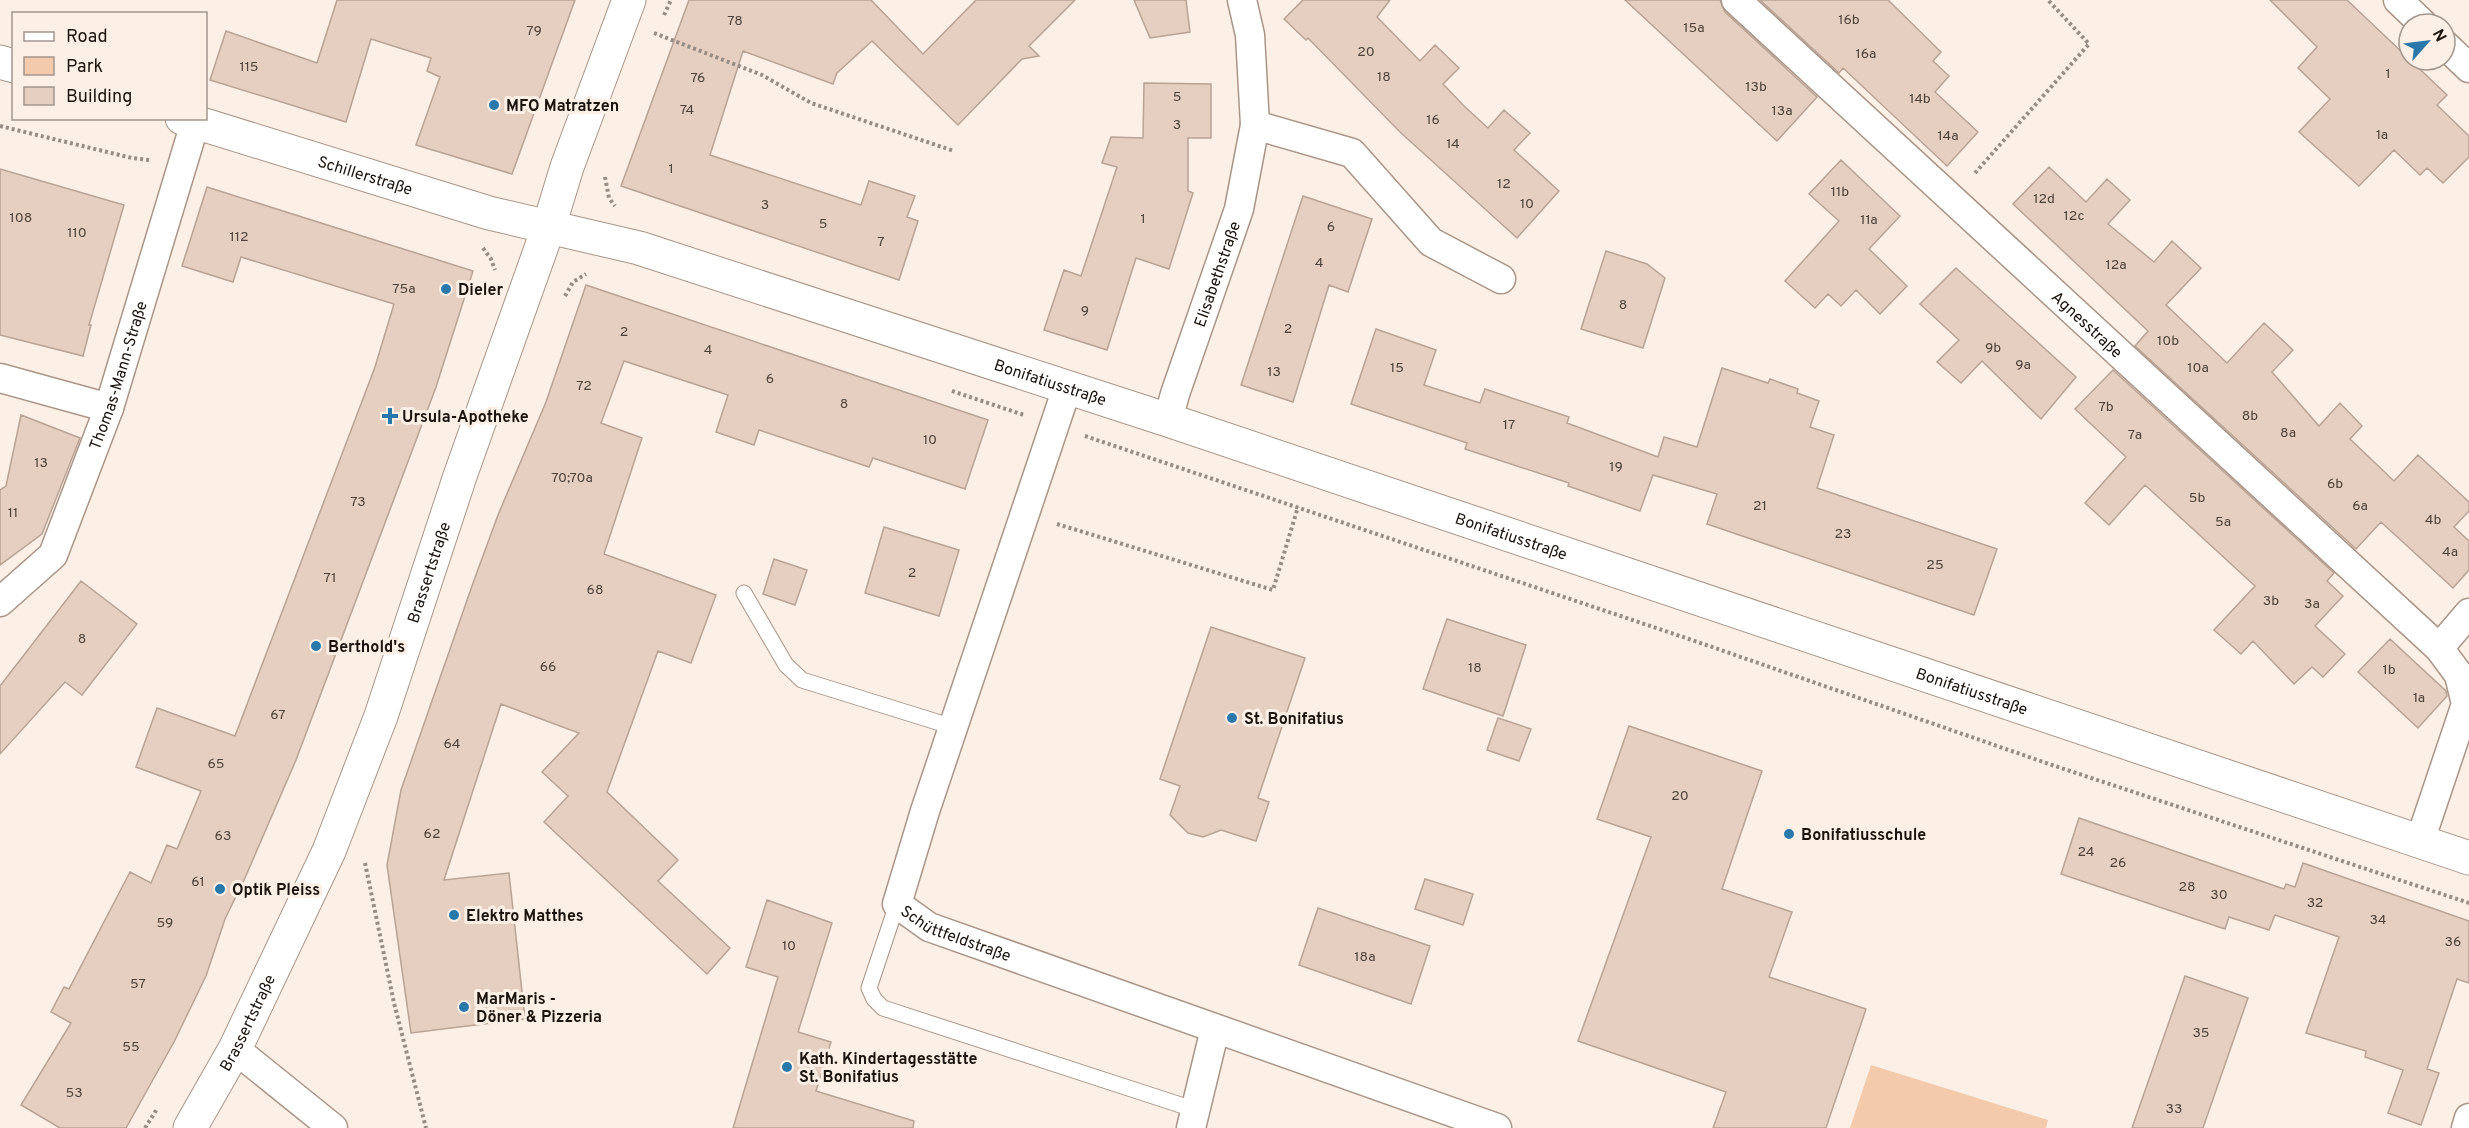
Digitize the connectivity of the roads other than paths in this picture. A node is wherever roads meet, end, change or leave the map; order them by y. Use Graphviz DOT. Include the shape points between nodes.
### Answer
graph roads {
  1 [pos="1242,0"];
  2 [pos="1736,0"];
  3 [pos="2398,0"];
  4 [pos="625,10"];
  5 [pos="2410,12"];
  6 [pos="2457,56"];
  7 [pos="2469,68"];
  8 [pos="189,121"];
  9 [pos="1254,124"];
  10 [pos="549,226"];
  11 [pos="1501,279"];
  12 [pos="0,378"];
  13 [pos="1067,388"];
  14 [pos="109,408"];
  15 [pos="1168,420"];
  16 [pos="744,593"];
  17 [pos="0,602"];
  18 [pos="2469,613"];
  19 [pos="2439,648"];
  20 [pos="953,727"];
  21 [pos="2420,841"];
  22 [pos="2469,858"];
  23 [pos="897,904"];
  24 [pos="1215,1029"];
  25 [pos="235,1049"];
  26 [pos="2469,1118"];
  27 [pos="1194,1119"];
  28 [pos="190,1128"];
  29 [pos="333,1128"];
  30 [pos="1497,1128"];
  31 [pos="2466,1128"];
  1 -- 9 [label="street, Elisabethstraße" via="1250,35"];
  2 -- 19 [label="street, Agnesstraße"];
  3 -- 5 [label="street"];
  4 -- 10 [label="street, Brassertstraße"];
  6 -- 7 [label="street"];
  8 -- 10 [label="street, Schillerstraße" via="489,213"];
  8 -- 14 [label="street, Thomas-Mann-Straße" via="183,163"];
  9 -- 11 [label="street" via="1352,153 1431,242"];
  9 -- 15 [label="street, Elisabethstraße" via="1239,208"];
  10 -- 13 [label="street, Bonifatiusstraße" via="639,248"];
  10 -- 25 [label="street, Brassertstraße" via="373,737 329,851"];
  12 -- 14 [label="street"];
  13 -- 15 [label="street, Bonifatiusstraße"];
  13 -- 20 [label="street, Schüttfeldstraße"];
  14 -- 17 [label="street, Thomas-Mann-Straße" via="53,555"];
  15 -- 21 [label="street, Bonifatiusstraße"];
  16 -- 20 [label="lane" via="786,665 802,680"];
  18 -- 19 [label="street"];
  19 -- 21 [label="street, Agnesstraße" via="2459,675 2466,704"];
  20 -- 23 [label="street, Schüttfeldstraße"];
  21 -- 22 [label="street, Bonifatiusstraße"];
  23 -- 24 [label="street, Schüttfeldstraße" via="929,927"];
  23 -- 27 [label="lane" via="869,988 883,1008"];
  24 -- 27 [label="street"];
  24 -- 30 [label="street, Schüttfeldstraße"];
  25 -- 28 [label="street, Brassertstraße"];
  25 -- 29 [label="street"];
  26 -- 31 [label="street"];
}
